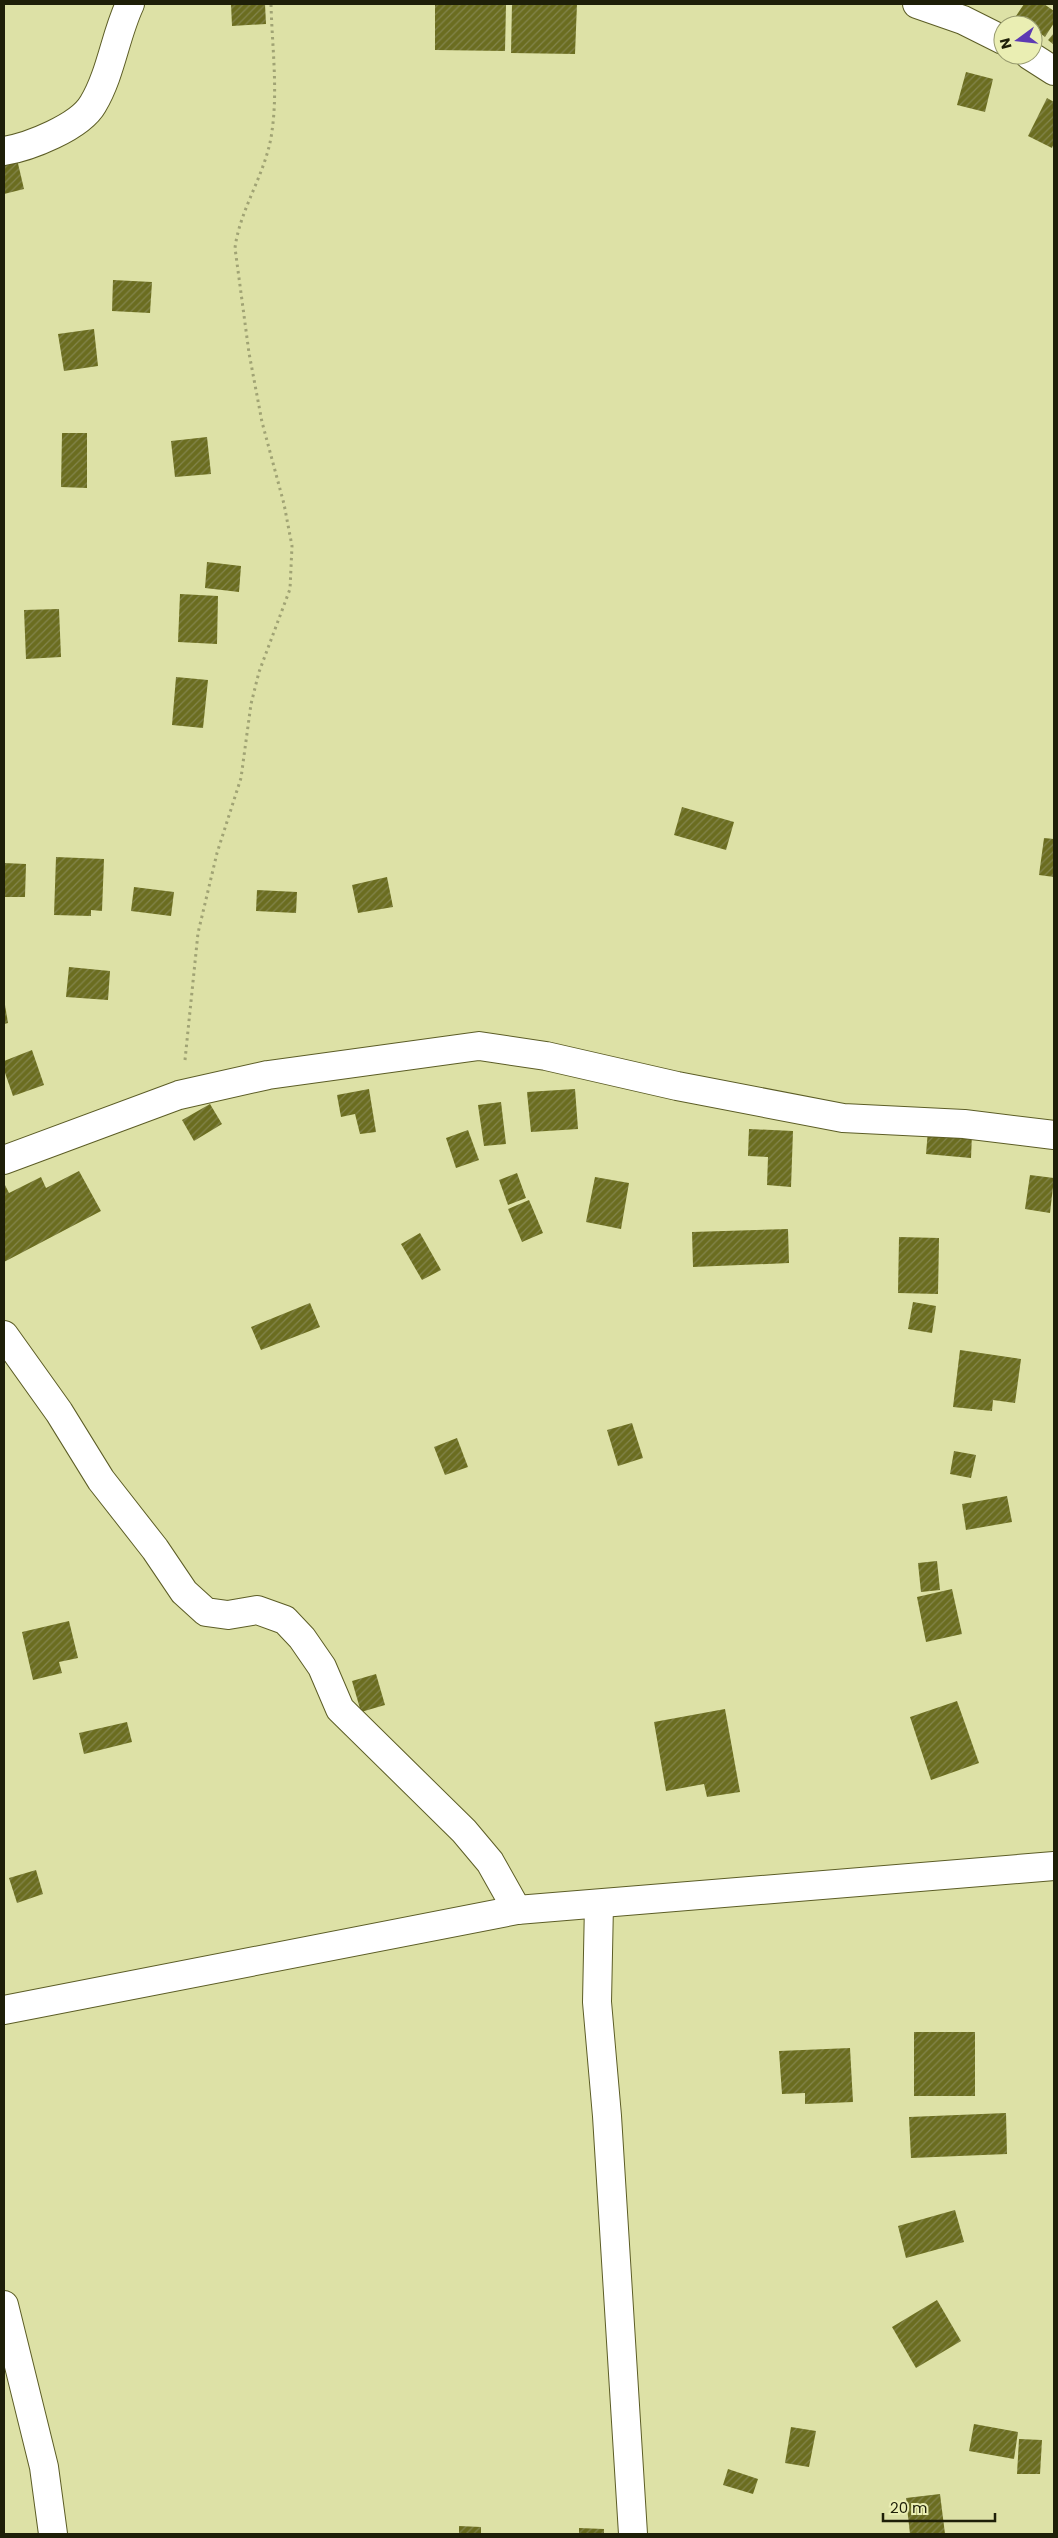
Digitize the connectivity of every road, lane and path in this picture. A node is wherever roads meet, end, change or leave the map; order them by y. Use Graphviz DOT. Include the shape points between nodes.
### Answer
graph roads {
  1 [pos="130,4"];
  2 [pos="271,4"];
  3 [pos="917,4"];
  4 [pos="993,35"];
  5 [pos="1043,65"];
  6 [pos="1054,72"];
  7 [pos="4,152"];
  8 [pos="179,1095"];
  9 [pos="1054,1135"];
  10 [pos="4,1160"];
  11 [pos="4,1335"];
  12 [pos="1054,1866"];
  13 [pos="599,1904"];
  14 [pos="517,1910"];
  15 [pos="4,2010"];
  16 [pos="4,2305"];
  17 [pos="53,2534"];
  18 [pos="633,2534"];
  1 -- 7 [label="street" via="93,105 78,121"];
  2 -- 8 [label="path" via="272,132 262,171 237,232 235,248 262,422 292,546 290,589 250,704 241,778 217,853 198,933"];
  3 -- 4 [label="street" via="963,20"];
  5 -- 6 [label="street"];
  8 -- 9 [label="street" via="268,1075 479,1046 546,1056 844,1118 964,1124"];
  8 -- 10 [label="street"];
  11 -- 14 [label="street" via="59,1412 100,1480 155,1549 184,1592 206,1612 228,1615 257,1610 285,1620 322,1667 340,1709 464,1831 490,1862"];
  12 -- 13 [label="street"];
  13 -- 14 [label="street"];
  13 -- 18 [label="street" via="597,2002"];
  14 -- 15 [label="street"];
  16 -- 17 [label="street" via="44,2467"];
}
